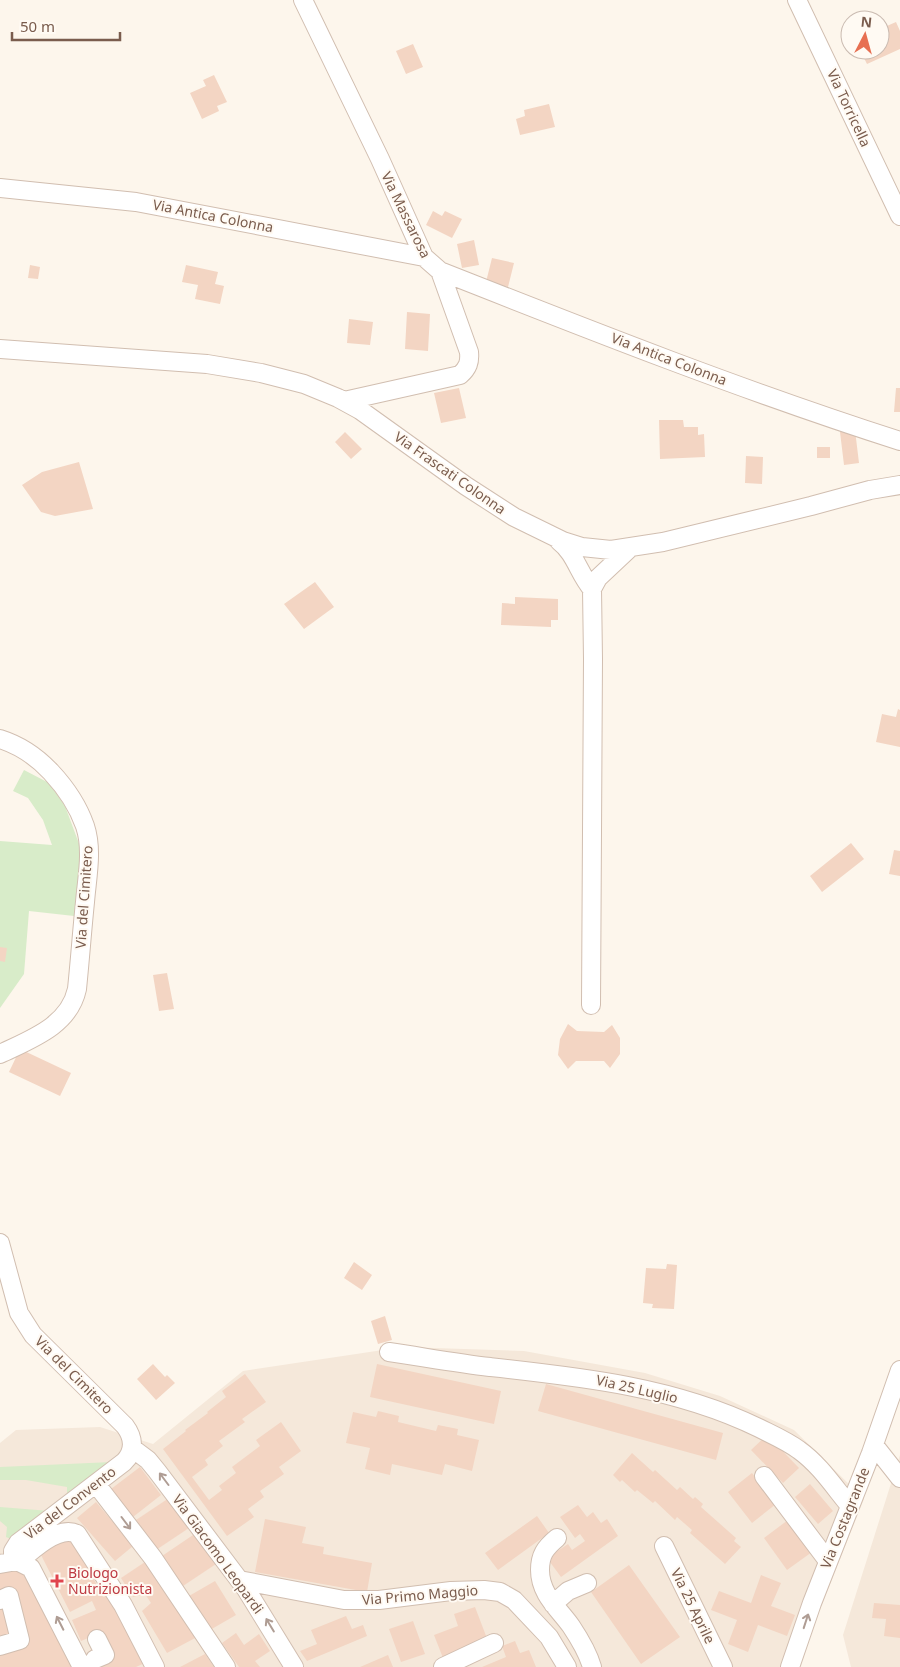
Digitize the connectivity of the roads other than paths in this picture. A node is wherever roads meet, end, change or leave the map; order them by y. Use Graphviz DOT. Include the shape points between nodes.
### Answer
graph roads {
  1 [pos="303,0"];
  2 [pos="797,0"];
  3 [pos="0,188"];
  4 [pos="900,216"];
  5 [pos="424,257"];
  6 [pos="440,271"];
  7 [pos="0,349"];
  8 [pos="344,401"];
  9 [pos="900,441"];
  10 [pos="900,485"];
  11 [pos="554,538"];
  12 [pos="631,547"];
  13 [pos="592,590"];
  14 [pos="2,739"];
  15 [pos="591,1004"];
  16 [pos="0,1054"];
  17 [pos="0,1243"];
  18 [pos="389,1352"];
  19 [pos="898,1381"];
  20 [pos="874,1445"];
  21 [pos="132,1448"];
  22 [pos="764,1476"];
  23 [pos="900,1478"];
  24 [pos="96,1484"];
  25 [pos="850,1506"];
  26 [pos="557,1538"];
  27 [pos="664,1546"];
  28 [pos="828,1560"];
  29 [pos="11,1562"];
  30 [pos="239,1580"];
  31 [pos="587,1584"];
  32 [pos="5,1598"];
  33 [pos="553,1604"];
  34 [pos="97,1639"];
  35 [pos="494,1642"];
  36 [pos="0,1646"];
  37 [pos="89,1663"];
  38 [pos="155,1667"];
  39 [pos="226,1667"];
  40 [pos="294,1667"];
  41 [pos="443,1667"];
  42 [pos="568,1667"];
  43 [pos="592,1667"];
  44 [pos="722,1667"];
  45 [pos="790,1667"];
  1 -- 5 [label="street, Via Massarosa"];
  2 -- 4 [label="street, Via Torricella"];
  3 -- 5 [label="street, Via Antica Colonna" via="144,204"];
  5 -- 6 [label="street, Via Massarosa"];
  6 -- 8 [label="street, Via Massarosa" via="469,352 467,368 450,378"];
  6 -- 9 [label="street, Via Antica Colonna" via="659,357"];
  7 -- 8 [label="street, Via Frascati Colonna" via="225,366 287,379"];
  8 -- 11 [label="street, Via Frascati Colonna" via="502,510"];
  10 -- 12 [label="street, Via Frascati Colonna"];
  11 -- 12 [label="street, Via Frascati Colonna" via="592,549"];
  11 -- 13 [label="street" via="570,551"];
  12 -- 13 [label="street" via="598,578"];
  13 -- 15 [label="street"];
  14 -- 16 [label="street, Via del Cimitero" via="30,754 62,784 85,826 89,851 74,1000 56,1024"];
  17 -- 21 [label="street, Via del Cimitero" via="17,1306 26,1326 42,1346 125,1426"];
  18 -- 25 [label="street, Via 25 Luglio" via="603,1381 714,1409 752,1424 798,1449"];
  19 -- 20 [label="street, Via Costagrande"];
  20 -- 23 [label="street"];
  20 -- 25 [label="street, Via Costagrande"];
  21 -- 24 [label="street, Via del Convento" via="124,1462"];
  30 -- 21 [label="street, Via Giacomo Leopardi, one-way" via="157,1471"];
  22 -- 28 [label="street"];
  24 -- 29 [label="street, Via del Convento" via="18,1543"];
  24 -- 39 [label="street, one-way" via="156,1564"];
  25 -- 28 [label="street, Via Costagrande"];
  26 -- 33 [label="street" via="544,1550 540,1563 542,1585"];
  27 -- 44 [label="street, Via 25 Aprile"];
  45 -- 28 [label="street, Via Costagrande, one-way"];
  37 -- 29 [label="street, one-way" via="34,1571 29,1566"];
  29 -- 38 [label="street" via="58,1533 70,1531 77,1534 123,1605"];
  40 -- 30 [label="street, Via Giacomo Leopardi, one-way"];
  30 -- 42 [label="street, Via Primo Maggio" via="344,1600 379,1600 450,1591 500,1592 514,1600 549,1637"];
  31 -- 33 [label="street" via="568,1591"];
  32 -- 36 [label="street" via="20,1640"];
  33 -- 43 [label="street" via="575,1632"];
  34 -- 37 [label="street" via="105,1655"];
  35 -- 41 [label="street"];
}
